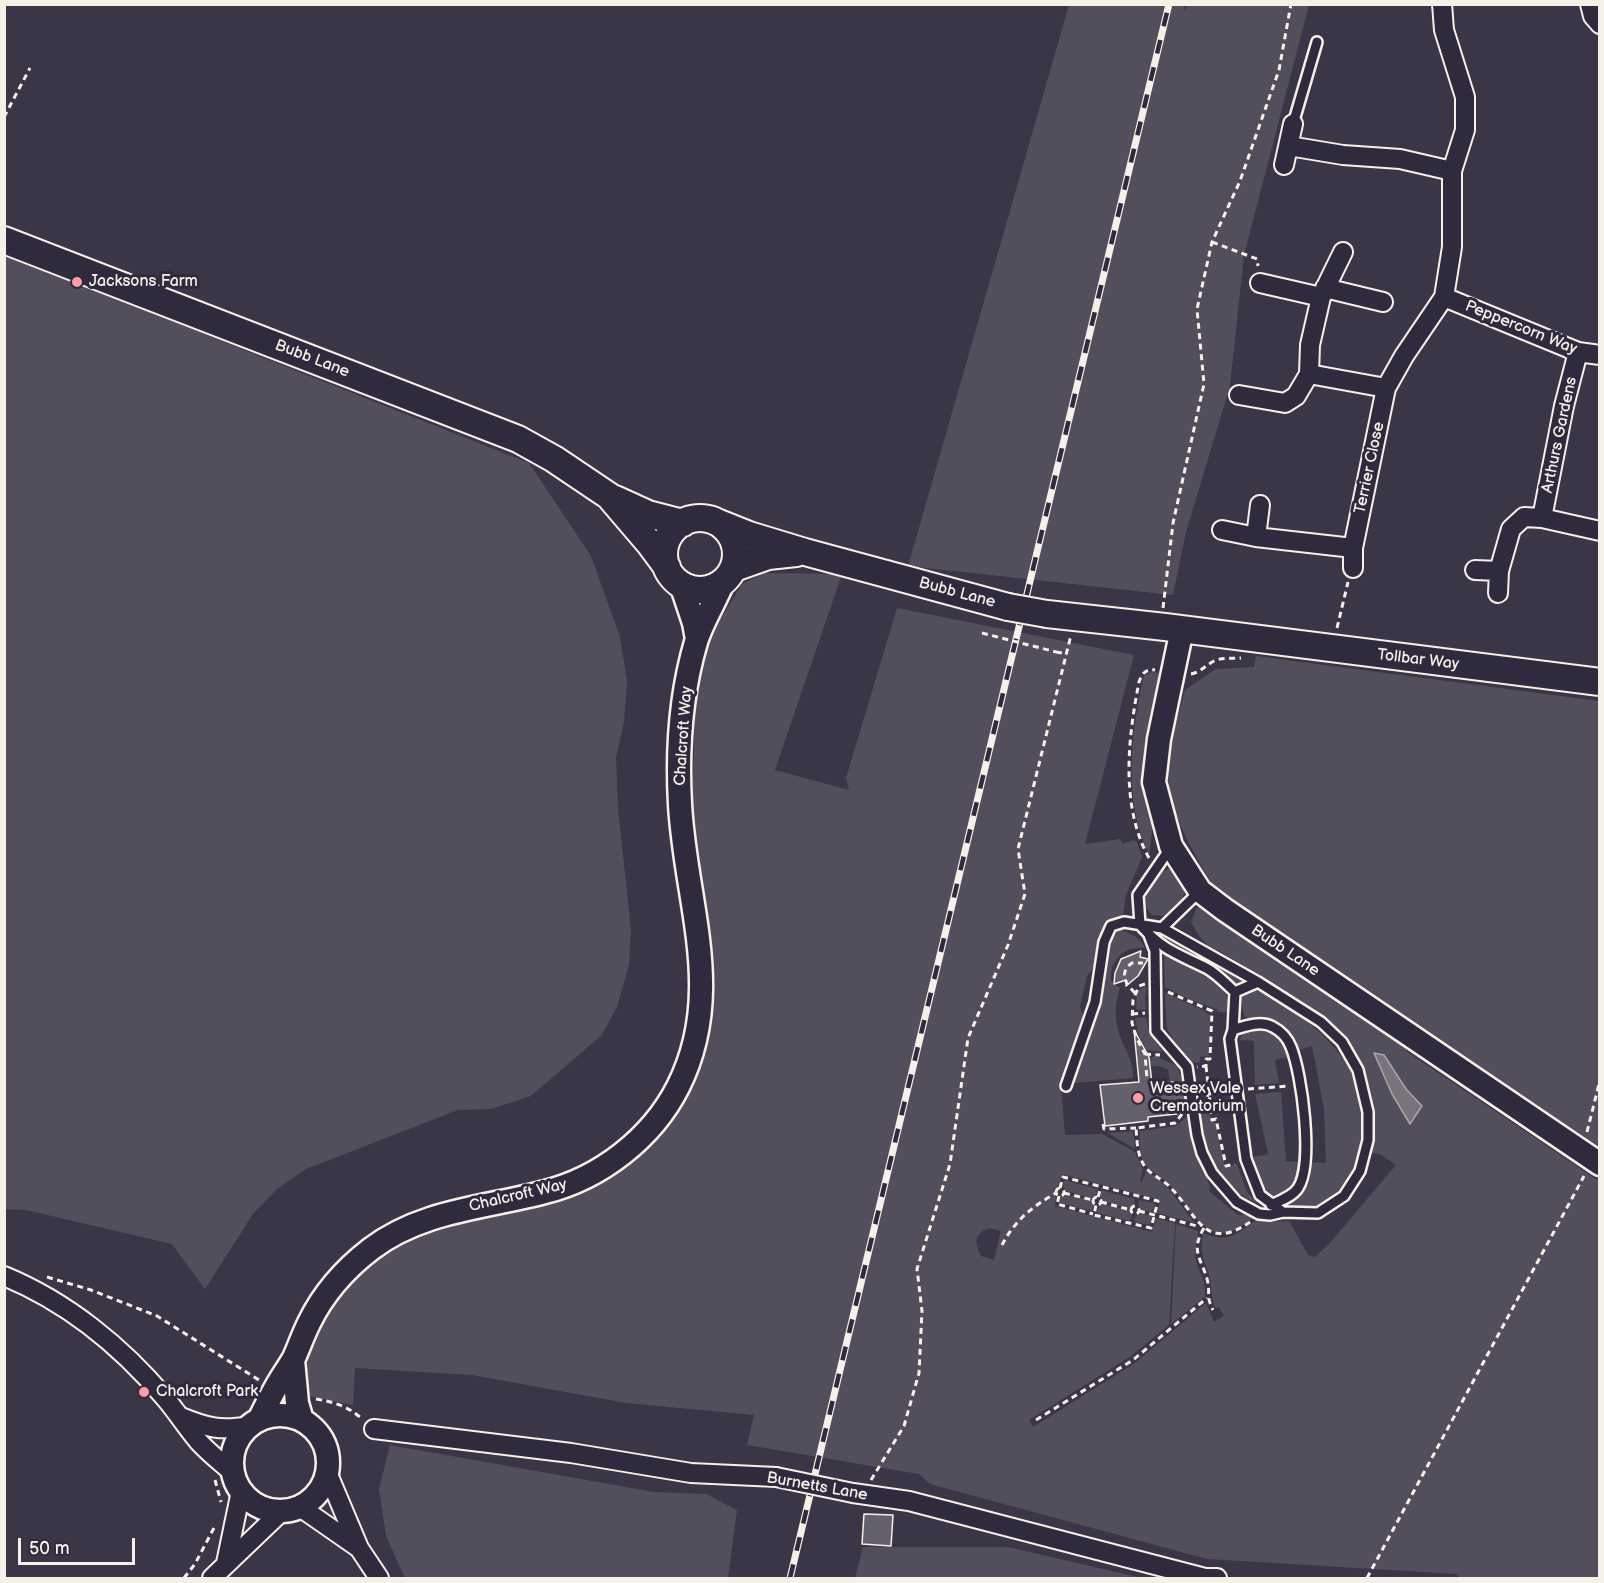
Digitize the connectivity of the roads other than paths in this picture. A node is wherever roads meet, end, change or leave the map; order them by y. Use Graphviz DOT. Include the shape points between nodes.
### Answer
graph roads {
  1 [pos="1442,4"];
  2 [pos="1590,4"];
  3 [pos="1599,24"];
  4 [pos="1317,42"];
  5 [pos="1293,124"];
  6 [pos="1288,146"];
  7 [pos="1284,165"];
  8 [pos="1452,171"];
  9 [pos="4,240"];
  10 [pos="1343,252"];
  11 [pos="1260,283"];
  12 [pos="1323,293"];
  13 [pos="1444,297"];
  14 [pos="1383,302"];
  15 [pos="1578,352"];
  16 [pos="1599,355"];
  17 [pos="1309,374"];
  18 [pos="1386,388"];
  19 [pos="1246,393"];
  20 [pos="609,496"];
  21 [pos="1260,505"];
  22 [pos="1542,518"];
  23 [pos="683,523"];
  24 [pos="718,523"];
  25 [pos="1222,530"];
  26 [pos="1599,531"];
  27 [pos="1256,537"];
  28 [pos="1353,548"];
  29 [pos="805,552"];
  30 [pos="1353,568"];
  31 [pos="1475,570"];
  32 [pos="1499,571"];
  33 [pos="728,575"];
  34 [pos="674,576"];
  35 [pos="1498,593"];
  36 [pos="1174,628"];
  37 [pos="1237,637"];
  38 [pos="697,639"];
  39 [pos="1599,682"];
  40 [pos="1171,846"];
  41 [pos="1200,891"];
  42 [pos="1140,925"];
  43 [pos="1162,928"];
  44 [pos="1149,935"];
  45 [pos="1258,982"];
  46 [pos="1235,992"];
  47 [pos="1233,1030"];
  48 [pos="1066,1086"];
  49 [pos="1590,1158"];
  50 [pos="1271,1205"];
  51 [pos="1283,1212"];
  52 [pos="4,1276"];
  53 [pos="293,1360"];
  54 [pos="300,1410"];
  55 [pos="181,1417"];
  56 [pos="254,1423"];
  57 [pos="374,1429"];
  58 [pos="327,1472"];
  59 [pos="237,1482"];
  60 [pos="291,1509"];
  61 [pos="359,1548"];
  62 [pos="226,1563"];
  63 [pos="212,1578"];
  64 [pos="379,1578"];
  65 [pos="1217,1578"];
  1 -- 8 [label="street" via="1444,30 1466,97 1465,130"];
  2 -- 3 [label="street"];
  4 -- 5 [label="lane"];
  5 -- 6 [label="street"];
  6 -- 7 [label="street"];
  6 -- 8 [label="street" via="1400,159"];
  8 -- 13 [label="street" via="1452,247"];
  9 -- 20 [label="main road, Bubb Lane" via="518,439"];
  10 -- 12 [label="street"];
  11 -- 12 [label="street"];
  12 -- 14 [label="street"];
  12 -- 17 [label="street" via="1310,345"];
  13 -- 15 [label="street, Peppercorn Way"];
  13 -- 18 [label="street, Terrier Close"];
  15 -- 16 [label="street, Peppercorn Way"];
  15 -- 22 [label="street, Arthurs Gardens"];
  17 -- 18 [label="street"];
  17 -- 19 [label="street" via="1296,396 1285,403"];
  18 -- 28 [label="street, Terrier Close"];
  20 -- 23 [label="main road, Bubb Lane" via="648,514"];
  20 -- 34 [label="main road, Bubb Lane"];
  21 -- 27 [label="street"];
  22 -- 26 [label="street"];
  22 -- 32 [label="street" via="1524,517 1511,529"];
  23 -- 24 [label="main road" via="705,518"];
  23 -- 34 [label="main road" via="665,547"];
  24 -- 29 [label="main road, Bubb Lane"];
  24 -- 33 [label="main road" via="732,538 736,558"];
  25 -- 27 [label="street"];
  27 -- 28 [label="street"];
  28 -- 30 [label="street, Terrier Close"];
  29 -- 33 [label="main road, Bubb Lane" via="768,556"];
  29 -- 36 [label="main road, Bubb Lane, bridge" via="1008,607 1074,619"];
  31 -- 32 [label="street"];
  32 -- 35 [label="street"];
  33 -- 34 [label="main road" via="707,590 688,588"];
  33 -- 38 [label="street, Chalcroft Way"];
  34 -- 38 [label="street, Chalcroft Way"];
  36 -- 37 [label="main road, Bubb Lane"];
  36 -- 40 [label="street, Bubb Lane" via="1154,782"];
  37 -- 39 [label="main road, Tollbar Way"];
  38 -- 53 [label="street, Chalcroft Way" via="683,710 680,794 703,974 700,1015 678,1087 643,1136 588,1176 548,1192 431,1218 372,1248 346,1271 320,1303"];
  40 -- 41 [label="street, Bubb Lane"];
  40 -- 42 [label="lane" via="1138,895"];
  41 -- 43 [label="lane"];
  41 -- 49 [label="street, Bubb Lane"];
  42 -- 43 [label="lane"];
  42 -- 44 [label="lane"];
  42 -- 48 [label="lane" via="1124,922 1111,926 1107,934 1099,962 1095,1002"];
  43 -- 45 [label="lane"];
  44 -- 46 [label="lane" via="1175,955 1207,969"];
  44 -- 51 [label="lane" via="1155,951 1156,1030 1187,1067 1197,1135 1212,1173 1237,1202 1259,1214"];
  45 -- 46 [label="lane"];
  45 -- 51 [label="lane" via="1321,1022 1342,1042 1358,1070 1368,1112 1368,1140 1360,1171 1344,1196 1318,1214"];
  46 -- 47 [label="lane"];
  47 -- 50 [label="lane" via="1230,1039 1246,1159 1260,1195"];
  47 -- 50 [label="lane" via="1252,1024 1271,1025 1282,1033 1291,1047 1300,1085 1305,1174 1297,1190"];
  50 -- 51 [label="lane"];
  52 -- 55 [label="street" via="45,1296 95,1330 143,1373"];
  53 -- 54 [label="street, Chalcroft Way"];
  53 -- 56 [label="street, Chalcroft Way"];
  54 -- 56 [label="street"];
  54 -- 58 [label="street" via="323,1442"];
  55 -- 56 [label="street" via="226,1430"];
  55 -- 59 [label="street"];
  56 -- 59 [label="street" via="235,1447 232,1464"];
  57 -- 65 [label="street, Burnetts Lane, bridge" via="571,1453 691,1473 776,1477 909,1501"];
  58 -- 60 [label="street" via="318,1493"];
  58 -- 61 [label="street"];
  59 -- 60 [label="street" via="255,1504 273,1510"];
  59 -- 62 [label="street"];
  60 -- 61 [label="street"];
  60 -- 62 [label="street"];
  61 -- 64 [label="street"];
  62 -- 63 [label="street"];
}
